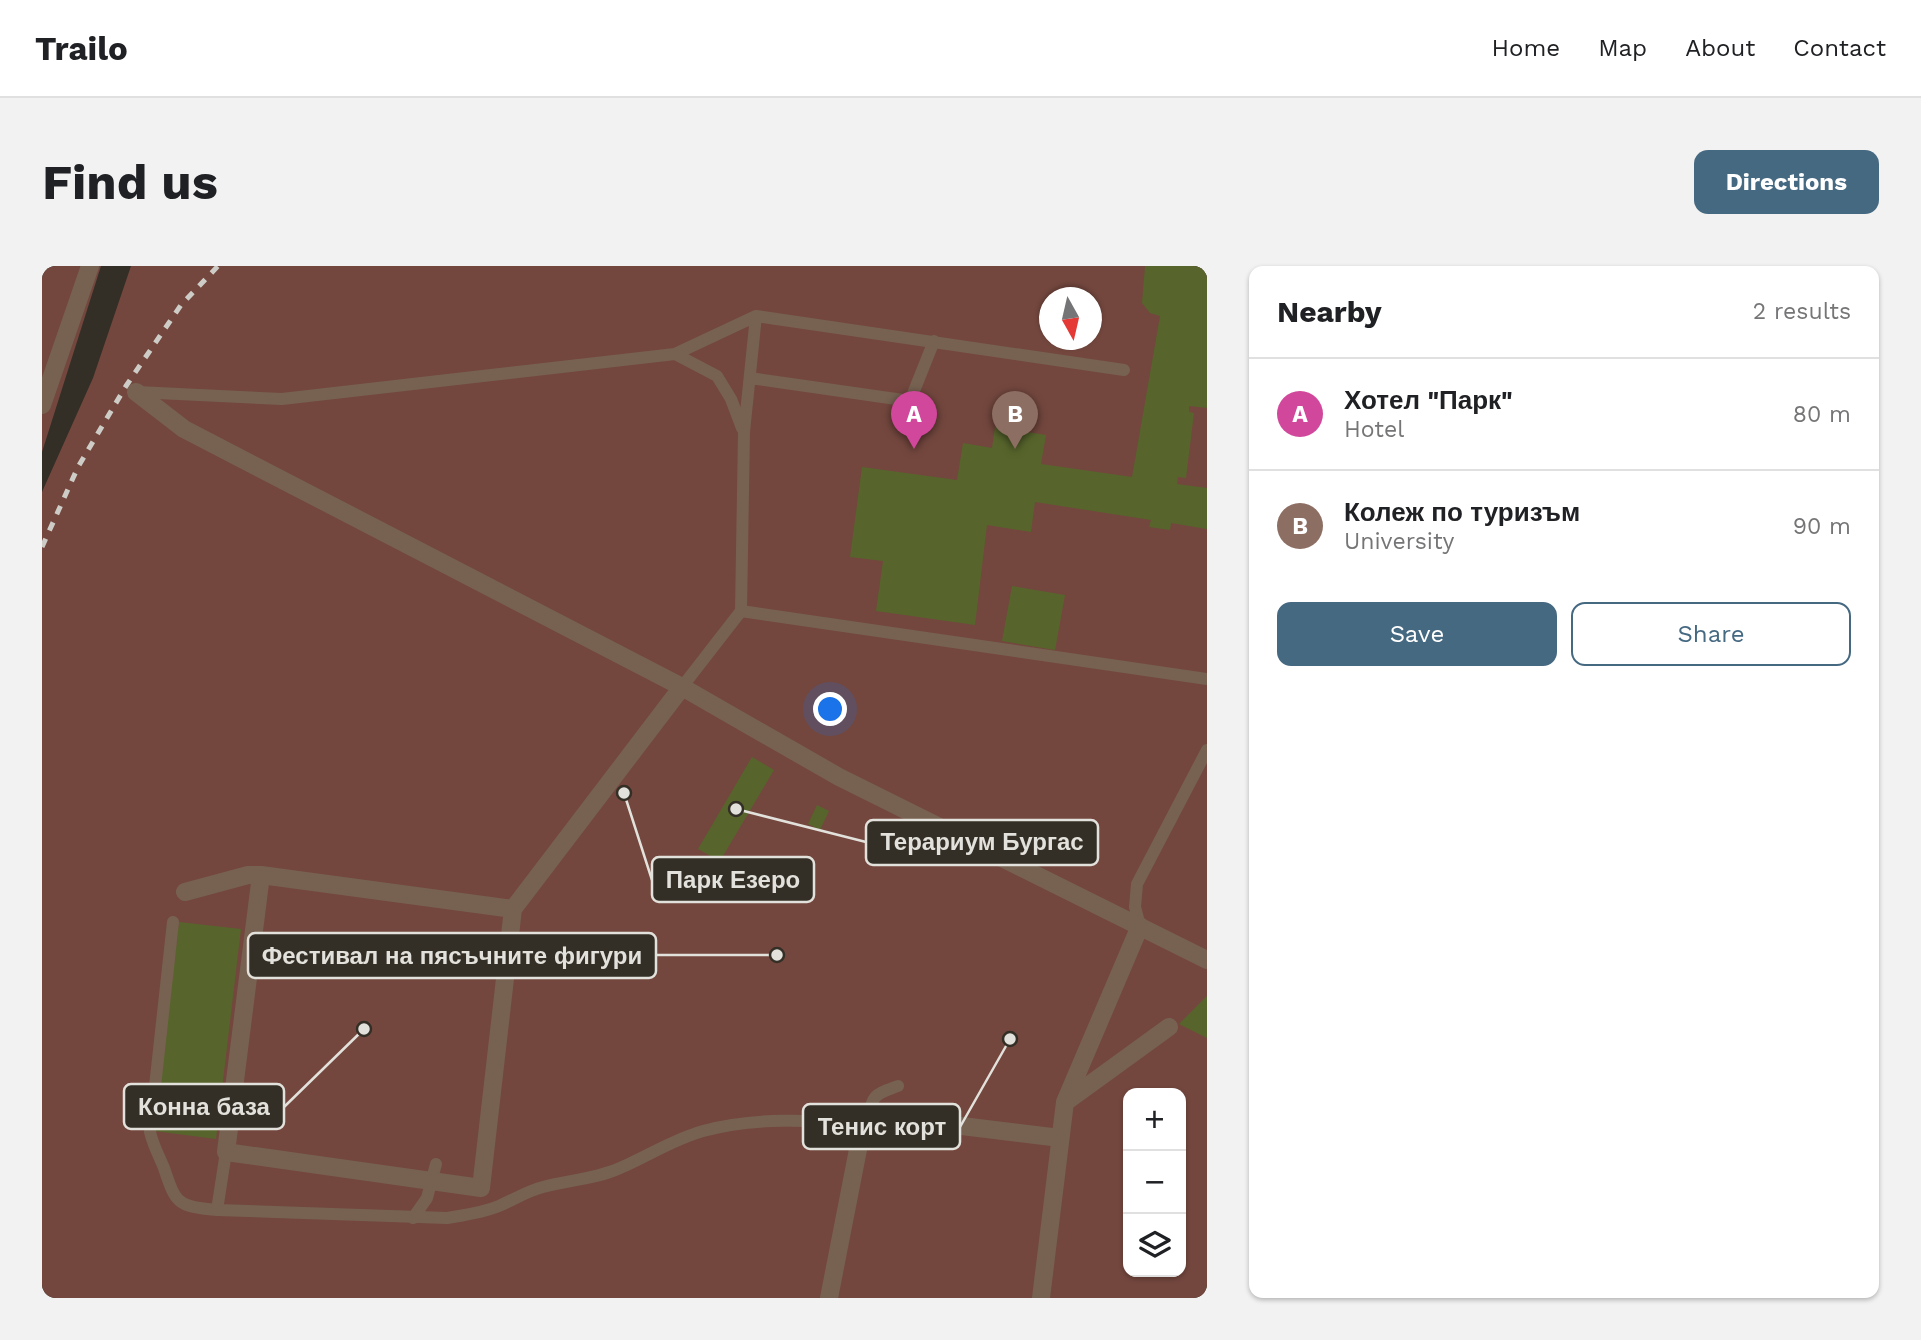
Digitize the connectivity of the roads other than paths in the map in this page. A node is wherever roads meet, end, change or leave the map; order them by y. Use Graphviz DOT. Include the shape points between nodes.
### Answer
graph roads {
  1 [pos="90,266"];
  2 [pos="756,316"];
  3 [pos="934,341"];
  4 [pos="675,354"];
  5 [pos="1124,370"];
  6 [pos="46,377"];
  7 [pos="750,378"];
  8 [pos="136,392"];
  9 [pos="42,405"];
  10 [pos="744,432"];
  11 [pos="741,611"];
  12 [pos="1207,679"];
  13 [pos="682,687"];
  14 [pos="1207,750"];
  15 [pos="261,875"];
  16 [pos="185,891"];
  17 [pos="513,909"];
  18 [pos="173,922"];
  19 [pos="1140,926"];
  20 [pos="1207,960"];
  21 [pos="1169,1027"];
  22 [pos="898,1086"];
  23 [pos="1065,1102"];
  24 [pos="866,1121"];
  25 [pos="1060,1138"];
  26 [pos="226,1153"];
  27 [pos="436,1164"];
  28 [pos="433,1182"];
  29 [pos="217,1210"];
  30 [pos="413,1218"];
  31 [pos="829,1298"];
  32 [pos="1041,1298"];
  1 -- 6 [label="street"];
  2 -- 3 [label="lane"];
  2 -- 4 [label="lane"];
  2 -- 7 [label="lane"];
  3 -- 5 [label="lane"];
  3 -- 7 [label="lane" via="910,401"];
  4 -- 8 [label="lane" via="282,399"];
  4 -- 10 [label="lane" via="717,376"];
  6 -- 9 [label="street"];
  7 -- 10 [label="lane"];
  8 -- 13 [label="street" via="184,429"];
  10 -- 11 [label="lane"];
  11 -- 12 [label="lane"];
  11 -- 13 [label="lane"];
  13 -- 17 [label="street"];
  13 -- 19 [label="street" via="839,777"];
  14 -- 19 [label="lane" via="1137,884 1135,907"];
  15 -- 16 [label="street"];
  15 -- 17 [label="street"];
  15 -- 26 [label="street"];
  17 -- 28 [label="street" via="481,1188"];
  18 -- 29 [label="lane" via="149,1132 174,1198"];
  19 -- 20 [label="street"];
  19 -- 23 [label="street"];
  21 -- 23 [label="street"];
  22 -- 24 [label="lane" via="875,1096"];
  23 -- 25 [label="street"];
  24 -- 25 [label="street" via="880,1116"];
  24 -- 30 [label="lane" via="751,1122 704,1131 620,1168 542,1187 484,1211"];
  24 -- 31 [label="street"];
  25 -- 32 [label="street"];
  26 -- 28 [label="street"];
  26 -- 29 [label="lane"];
  27 -- 28 [label="lane"];
  28 -- 30 [label="lane"];
  29 -- 30 [label="lane"];
}
